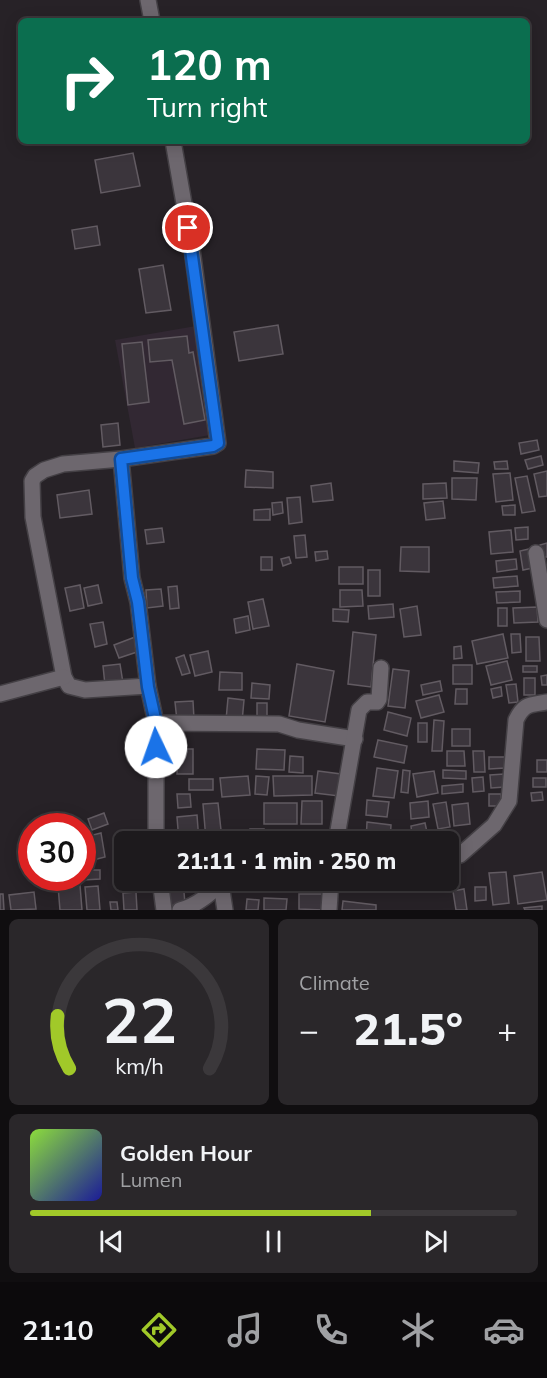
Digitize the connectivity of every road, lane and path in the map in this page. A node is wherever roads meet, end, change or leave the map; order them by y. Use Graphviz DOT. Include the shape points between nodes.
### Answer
graph roads {
  1 [pos="148,0"];
  2 [pos="151,18"];
  3 [pos="174,144"];
  4 [pos="121,459"];
  5 [pos="536,553"];
  6 [pos="547,620"];
  7 [pos="381,668"];
  8 [pos="64,677"];
  9 [pos="148,687"];
  10 [pos="0,694"];
  11 [pos="547,702"];
  12 [pos="156,723"];
  13 [pos="355,739"];
  14 [pos="156,831"];
  15 [pos="338,831"];
  16 [pos="459,855"];
  17 [pos="161,891"];
  18 [pos="213,891"];
  19 [pos="224,891"];
  20 [pos="330,891"];
  21 [pos="164,910"];
  22 [pos="180,910"];
  23 [pos="225,910"];
  24 [pos="329,910"];
  1 -- 2 [label="street"];
  3 -- 4 [label="street" via="218,441 213,446"];
  4 -- 8 [label="street" via="63,464 44,470 32,481 33,517"];
  4 -- 9 [label="street" via="132,578"];
  5 -- 6 [label="street"];
  7 -- 13 [label="street" via="379,699 358,710"];
  8 -- 9 [label="street" via="69,686 85,690"];
  8 -- 10 [label="street"];
  9 -- 12 [label="street"];
  11 -- 16 [label="street" via="525,706 520,711 509,801 494,825"];
  12 -- 13 [label="street" via="279,724"];
  12 -- 14 [label="street"];
  13 -- 15 [label="street"];
  17 -- 21 [label="street"];
  18 -- 22 [label="street"];
  19 -- 23 [label="street"];
  20 -- 24 [label="street"];
}
